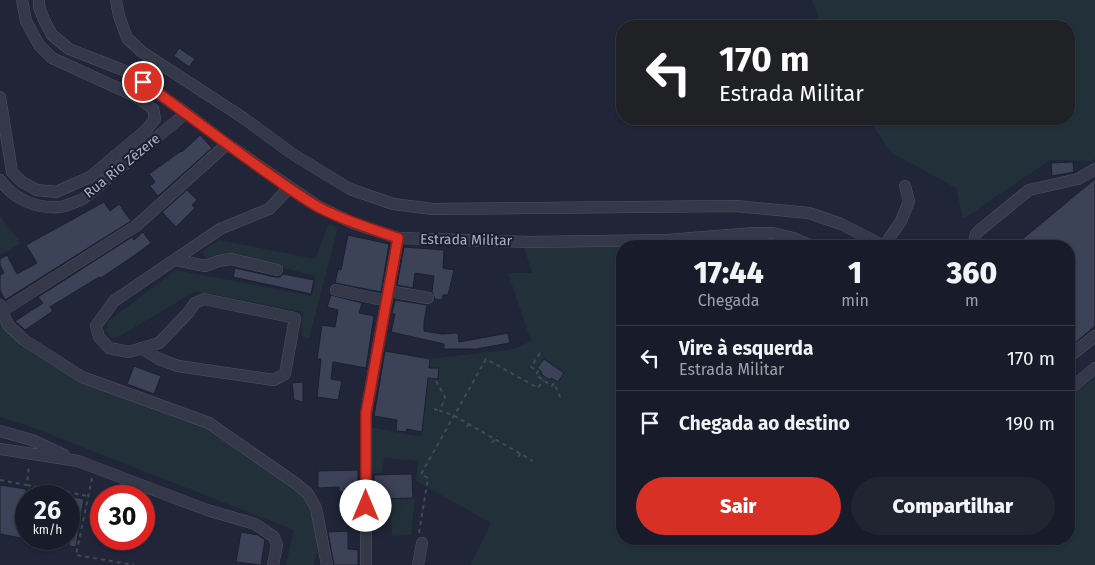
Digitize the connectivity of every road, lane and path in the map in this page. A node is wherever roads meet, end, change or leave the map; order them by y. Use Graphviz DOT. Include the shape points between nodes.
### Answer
graph roads {
  1 [pos="22,0"];
  2 [pos="39,0"];
  3 [pos="116,0"];
  4 [pos="0,97"];
  5 [pos="186,113"];
  6 [pos="227,144"];
  7 [pos="1095,170"];
  8 [pos="0,180"];
  9 [pos="905,186"];
  10 [pos="289,188"];
  11 [pos="736,234"];
  12 [pos="398,238"];
  13 [pos="667,240"];
  14 [pos="754,240"];
  15 [pos="798,240"];
  16 [pos="872,240"];
  17 [pos="888,240"];
  18 [pos="974,240"];
  19 [pos="616,241"];
  20 [pos="176,260"];
  21 [pos="277,270"];
  22 [pos="336,290"];
  23 [pos="388,296"];
  24 [pos="428,298"];
  25 [pos="1,308"];
  26 [pos="1095,336"];
  27 [pos="141,348"];
  28 [pos="1075,352"];
  29 [pos="540,353"];
  30 [pos="1095,368"];
  31 [pos="543,380"];
  32 [pos="436,381"];
  33 [pos="1075,385"];
  34 [pos="561,399"];
  35 [pos="434,408"];
  36 [pos="440,410"];
  37 [pos="453,415"];
  38 [pos="470,421"];
  39 [pos="468,426"];
  40 [pos="0,431"];
  41 [pos="497,436"];
  42 [pos="495,440"];
  43 [pos="492,443"];
  44 [pos="0,449"];
  45 [pos="522,450"];
  46 [pos="519,455"];
  47 [pos="533,461"];
  48 [pos="78,462"];
  49 [pos="92,477"];
  50 [pos="80,495"];
  51 [pos="88,496"];
  52 [pos="422,543"];
  53 [pos="134,565"];
  54 [pos="273,565"];
  55 [pos="327,565"];
  56 [pos="366,565"];
  57 [pos="418,565"];
  1 -- 4 [label="street" via="26,21 39,45 52,58 135,96 153,109 154,120 90,177 56,192 38,190 22,182 12,172"];
  2 -- 5 [label="street, Estrada Militar" via="52,34 69,49 128,72"];
  3 -- 16 [label="street" via="127,38 142,52 350,189 393,204 433,209 736,206 808,213"];
  5 -- 6 [label="street, Estrada Militar"];
  5 -- 8 [label="street, Rua Rio Zêzere" via="83,199 47,207 27,202 7,190"];
  6 -- 10 [label="street, Estrada Militar"];
  6 -- 25 [label="street" via="136,226"];
  7 -- 18 [label="street" via="1078,179 1028,190 980,230"];
  9 -- 17 [label="street" via="909,201"];
  10 -- 12 [label="street, Estrada Militar" via="338,216"];
  10 -- 20 [label="street" via="269,209 220,229"];
  11 -- 13 [label="street, Estrada Militar"];
  11 -- 14 [label="street, Estrada Militar"];
  11 -- 15 [label="street, Estrada Militar" via="773,233"];
  12 -- 19 [label="street, Estrada Militar"];
  12 -- 23 [label="street"];
  20 -- 21 [label="street" via="204,266 231,259"];
  20 -- 27 [label="street" via="114,301 96,326 99,337 109,348 129,352"];
  22 -- 23 [label="street"];
  23 -- 24 [label="street"];
  23 -- 56 [label="street" via="366,413"];
  25 -- 55 [label="street" via="8,325 24,340 82,377 209,423 298,485 316,508"];
  26 -- 28 [label="street"];
  27 -- 27 [label="street" via="159,343 195,303 204,299 295,318 284,374 274,380 178,366"];
  29 -- 31 [label="path" via="531,367"];
  30 -- 33 [label="street"];
  31 -- 34 [label="path" via="552,386 554,384"];
  31 -- 37 [label="path" via="538,388 486,359"];
  32 -- 36 [label="path" via="445,397"];
  35 -- 36 [label="path"];
  36 -- 37 [label="path"];
  37 -- 39 [label="path"];
  37 -- 52 [label="path" via="421,474 428,478 418,541"];
  38 -- 39 [label="path"];
  39 -- 42 [label="path"];
  40 -- 48 [label="street" via="32,440"];
  41 -- 42 [label="path"];
  42 -- 43 [label="path"];
  42 -- 46 [label="path"];
  44 -- 48 [label="street"];
  45 -- 46 [label="path"];
  46 -- 47 [label="path"];
  48 -- 54 [label="street" via="255,524 274,536 277,545"];
  49 -- 51 [label="path"];
  50 -- 51 [label="path"];
  51 -- 53 [label="path" via="76,555"];
  52 -- 57 [label="street"];
}
